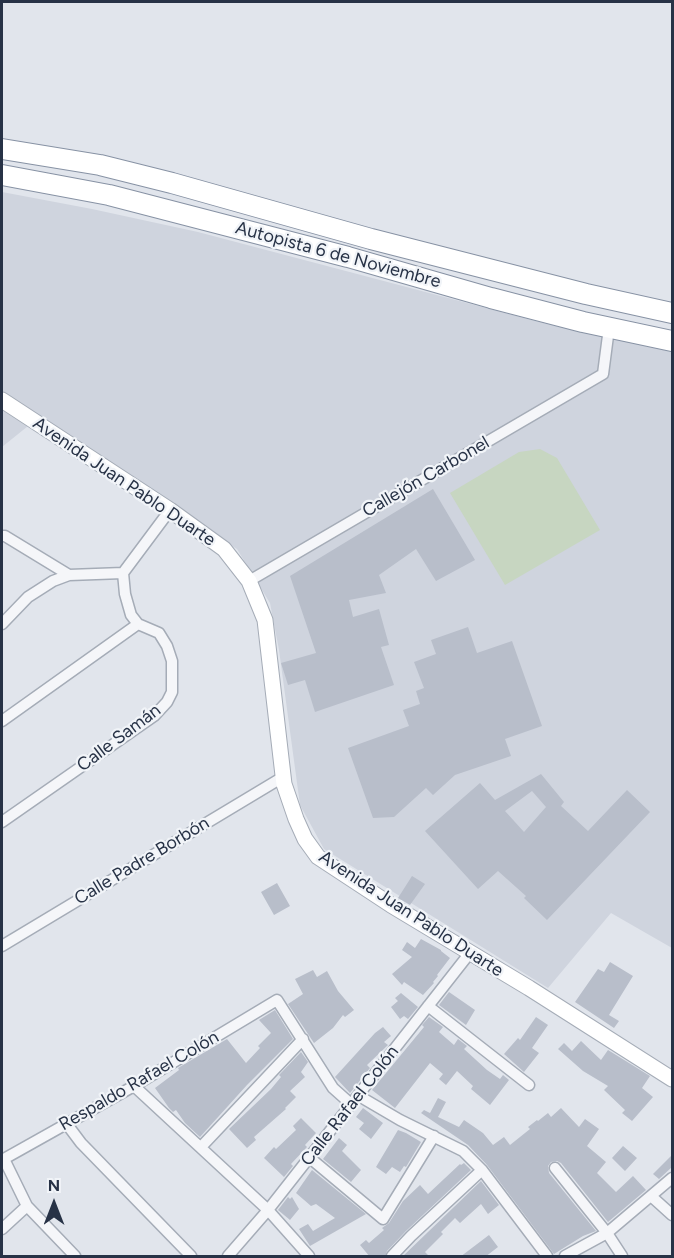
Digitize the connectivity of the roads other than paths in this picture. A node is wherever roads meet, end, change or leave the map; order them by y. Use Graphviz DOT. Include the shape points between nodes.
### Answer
graph roads {
  1 [pos="2,149"];
  2 [pos="2,175"];
  3 [pos="672,313"];
  4 [pos="609,328"];
  5 [pos="672,341"];
  6 [pos="2,400"];
  7 [pos="170,510"];
  8 [pos="2,536"];
  9 [pos="123,573"];
  10 [pos="69,576"];
  11 [pos="249,581"];
  12 [pos="2,624"];
  13 [pos="138,624"];
  14 [pos="2,721"];
  15 [pos="283,777"];
  16 [pos="2,822"];
  17 [pos="2,946"];
  18 [pos="470,954"];
  19 [pos="428,1006"];
  20 [pos="303,1039"];
  21 [pos="672,1079"];
  22 [pos="529,1084"];
  23 [pos="134,1086"];
  24 [pos="355,1100"];
  25 [pos="66,1123"];
  26 [pos="434,1136"];
  27 [pos="201,1147"];
  28 [pos="310,1158"];
  29 [pos="3,1160"];
  30 [pos="555,1168"];
  31 [pos="482,1170"];
  32 [pos="672,1178"];
  33 [pos="651,1196"];
  34 [pos="27,1206"];
  35 [pos="268,1210"];
  36 [pos="672,1215"];
  37 [pos="2,1229"];
  38 [pos="607,1233"];
  39 [pos="75,1257"];
  40 [pos="191,1257"];
  41 [pos="228,1257"];
  42 [pos="309,1257"];
  43 [pos="392,1257"];
  44 [pos="547,1257"];
  45 [pos="565,1257"];
  46 [pos="622,1257"];
  1 -- 3 [label="highway, Autopista 6 de Noviembre" via="100,165 371,239"];
  2 -- 4 [label="highway, Autopista 6 de Noviembre" via="184,213"];
  4 -- 5 [label="highway, Autopista 6 de Noviembre"];
  4 -- 11 [label="street, Callejón Carbonel" via="603,374"];
  6 -- 7 [label="main road, Avenida Juan Pablo Duarte"];
  7 -- 9 [label="street"];
  7 -- 11 [label="main road, Avenida Juan Pablo Duarte" via="224,549"];
  8 -- 10 [label="street"];
  9 -- 10 [label="street"];
  9 -- 13 [label="street" via="131,615"];
  10 -- 12 [label="street" via="28,597"];
  11 -- 15 [label="main road, Avenida Juan Pablo Duarte" via="265,620"];
  13 -- 14 [label="street"];
  13 -- 16 [label="street, Calle Samán" via="159,633 167,646 173,677 167,702 154,716"];
  15 -- 17 [label="street, Calle Padre Borbón"];
  15 -- 18 [label="main road, Avenida Juan Pablo Duarte" via="296,819 318,857"];
  18 -- 19 [label="street, Calle Rafael Colón"];
  18 -- 21 [label="main road, Avenida Juan Pablo Duarte"];
  19 -- 22 [label="street"];
  19 -- 24 [label="street, Calle Rafael Colón"];
  20 -- 23 [label="street, Respaldo Rafael Colón" via="276,1000"];
  20 -- 24 [label="street" via="333,1088"];
  20 -- 27 [label="street"];
  23 -- 25 [label="street, Respaldo Rafael Colón"];
  23 -- 27 [label="street"];
  24 -- 26 [label="street"];
  24 -- 28 [label="street, Calle Rafael Colón"];
  25 -- 29 [label="street, Respaldo Rafael Colón"];
  25 -- 40 [label="street"];
  26 -- 28 [label="street" via="383,1218"];
  26 -- 31 [label="street" via="463,1151"];
  27 -- 35 [label="street"];
  28 -- 35 [label="street, Calle Rafael Colón"];
  29 -- 34 [label="street"];
  30 -- 38 [label="street"];
  31 -- 43 [label="street"];
  31 -- 44 [label="street"];
  32 -- 33 [label="street"];
  33 -- 36 [label="street"];
  33 -- 38 [label="street"];
  34 -- 37 [label="street"];
  34 -- 39 [label="street"];
  35 -- 41 [label="street, Calle Rafael Colón"];
  35 -- 42 [label="street"];
  38 -- 45 [label="street"];
  38 -- 46 [label="street"];
}
